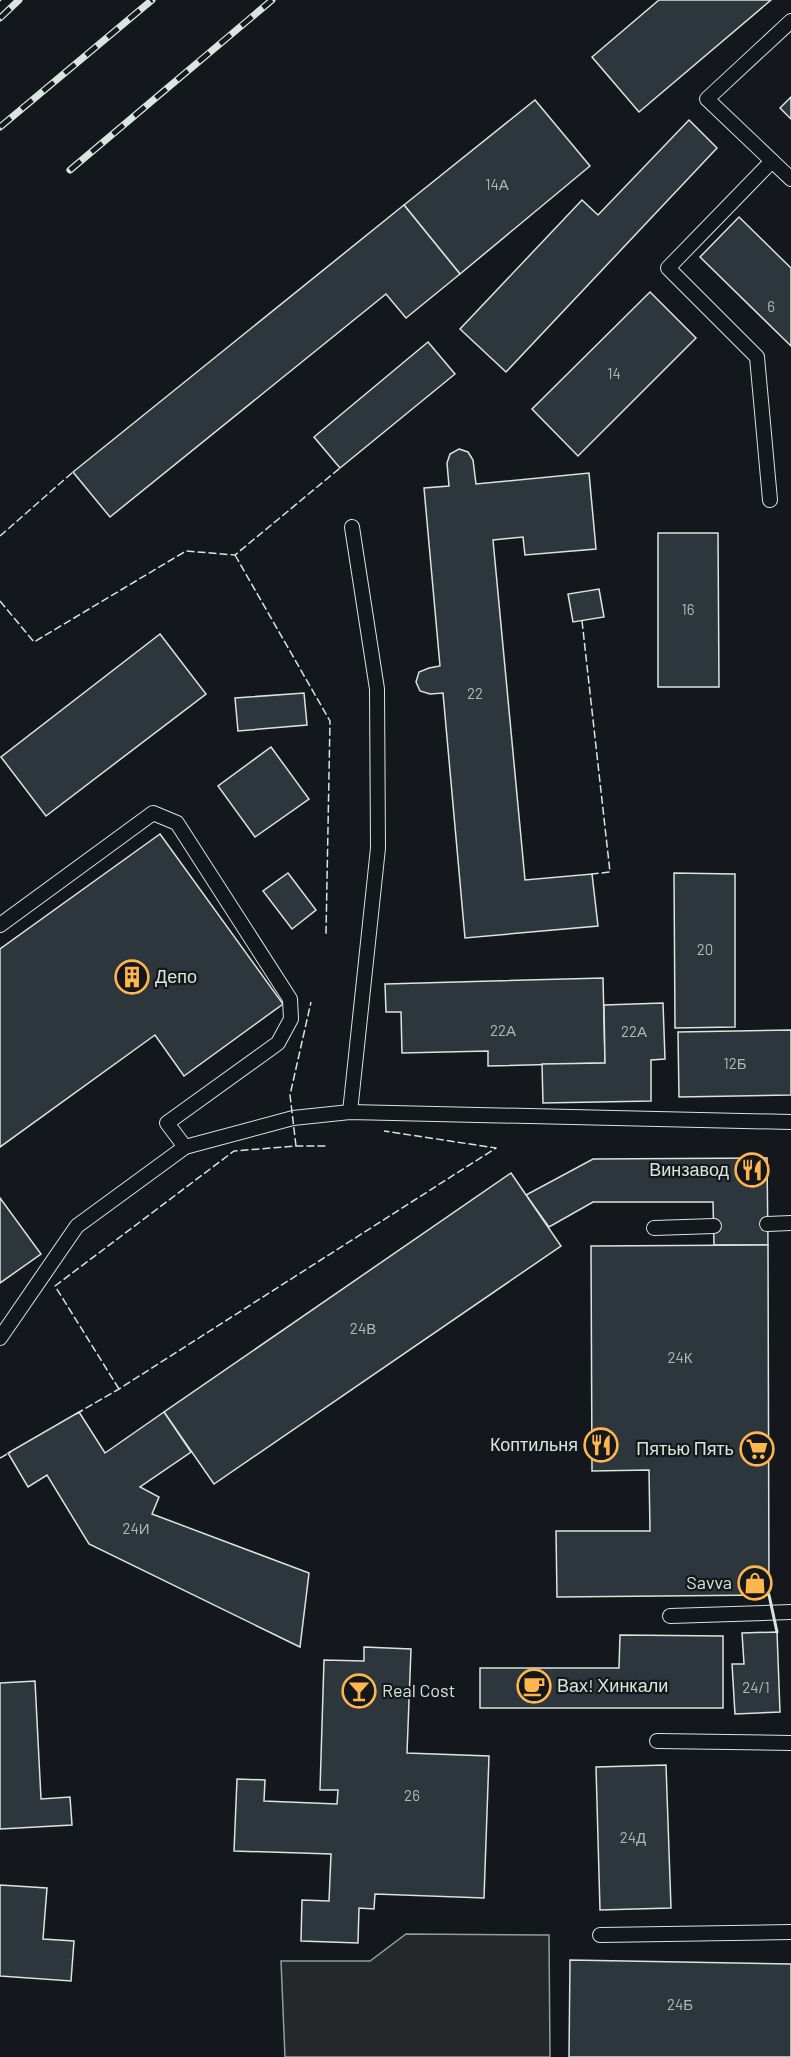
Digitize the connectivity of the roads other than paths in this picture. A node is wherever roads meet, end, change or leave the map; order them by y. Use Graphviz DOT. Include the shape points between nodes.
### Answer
graph roads {
  1 [pos="791,21"];
  2 [pos="772,161"];
  3 [pos="791,179"];
  4 [pos="770,500"];
  5 [pos="352,527"];
  6 [pos="0,925"];
  7 [pos="350,1112"];
  8 [pos="791,1122"];
  9 [pos="185,1147"];
  10 [pos="791,1223"];
  11 [pos="767,1224"];
  12 [pos="714,1226"];
  13 [pos="654,1228"];
  14 [pos="0,1338"];
  15 [pos="791,1612"];
  16 [pos="670,1616"];
  17 [pos="657,1741"];
  18 [pos="791,1743"];
  19 [pos="791,1932"];
  20 [pos="600,1935"];
  1 -- 2 [label="lane" via="707,99"];
  2 -- 3 [label="lane"];
  2 -- 4 [label="lane" via="668,268 757,357"];
  5 -- 7 [label="lane" via="377,690 378,848"];
  6 -- 9 [label="lane" via="153,813 177,823 290,999 291,1019 278,1043 167,1123"];
  7 -- 8 [label="lane"];
  7 -- 9 [label="lane" via="293,1118"];
  9 -- 14 [label="lane" via="77,1226"];
  10 -- 11 [label="lane"];
  12 -- 13 [label="lane"];
  15 -- 16 [label="lane"];
  17 -- 18 [label="lane"];
  19 -- 20 [label="lane"];
}
